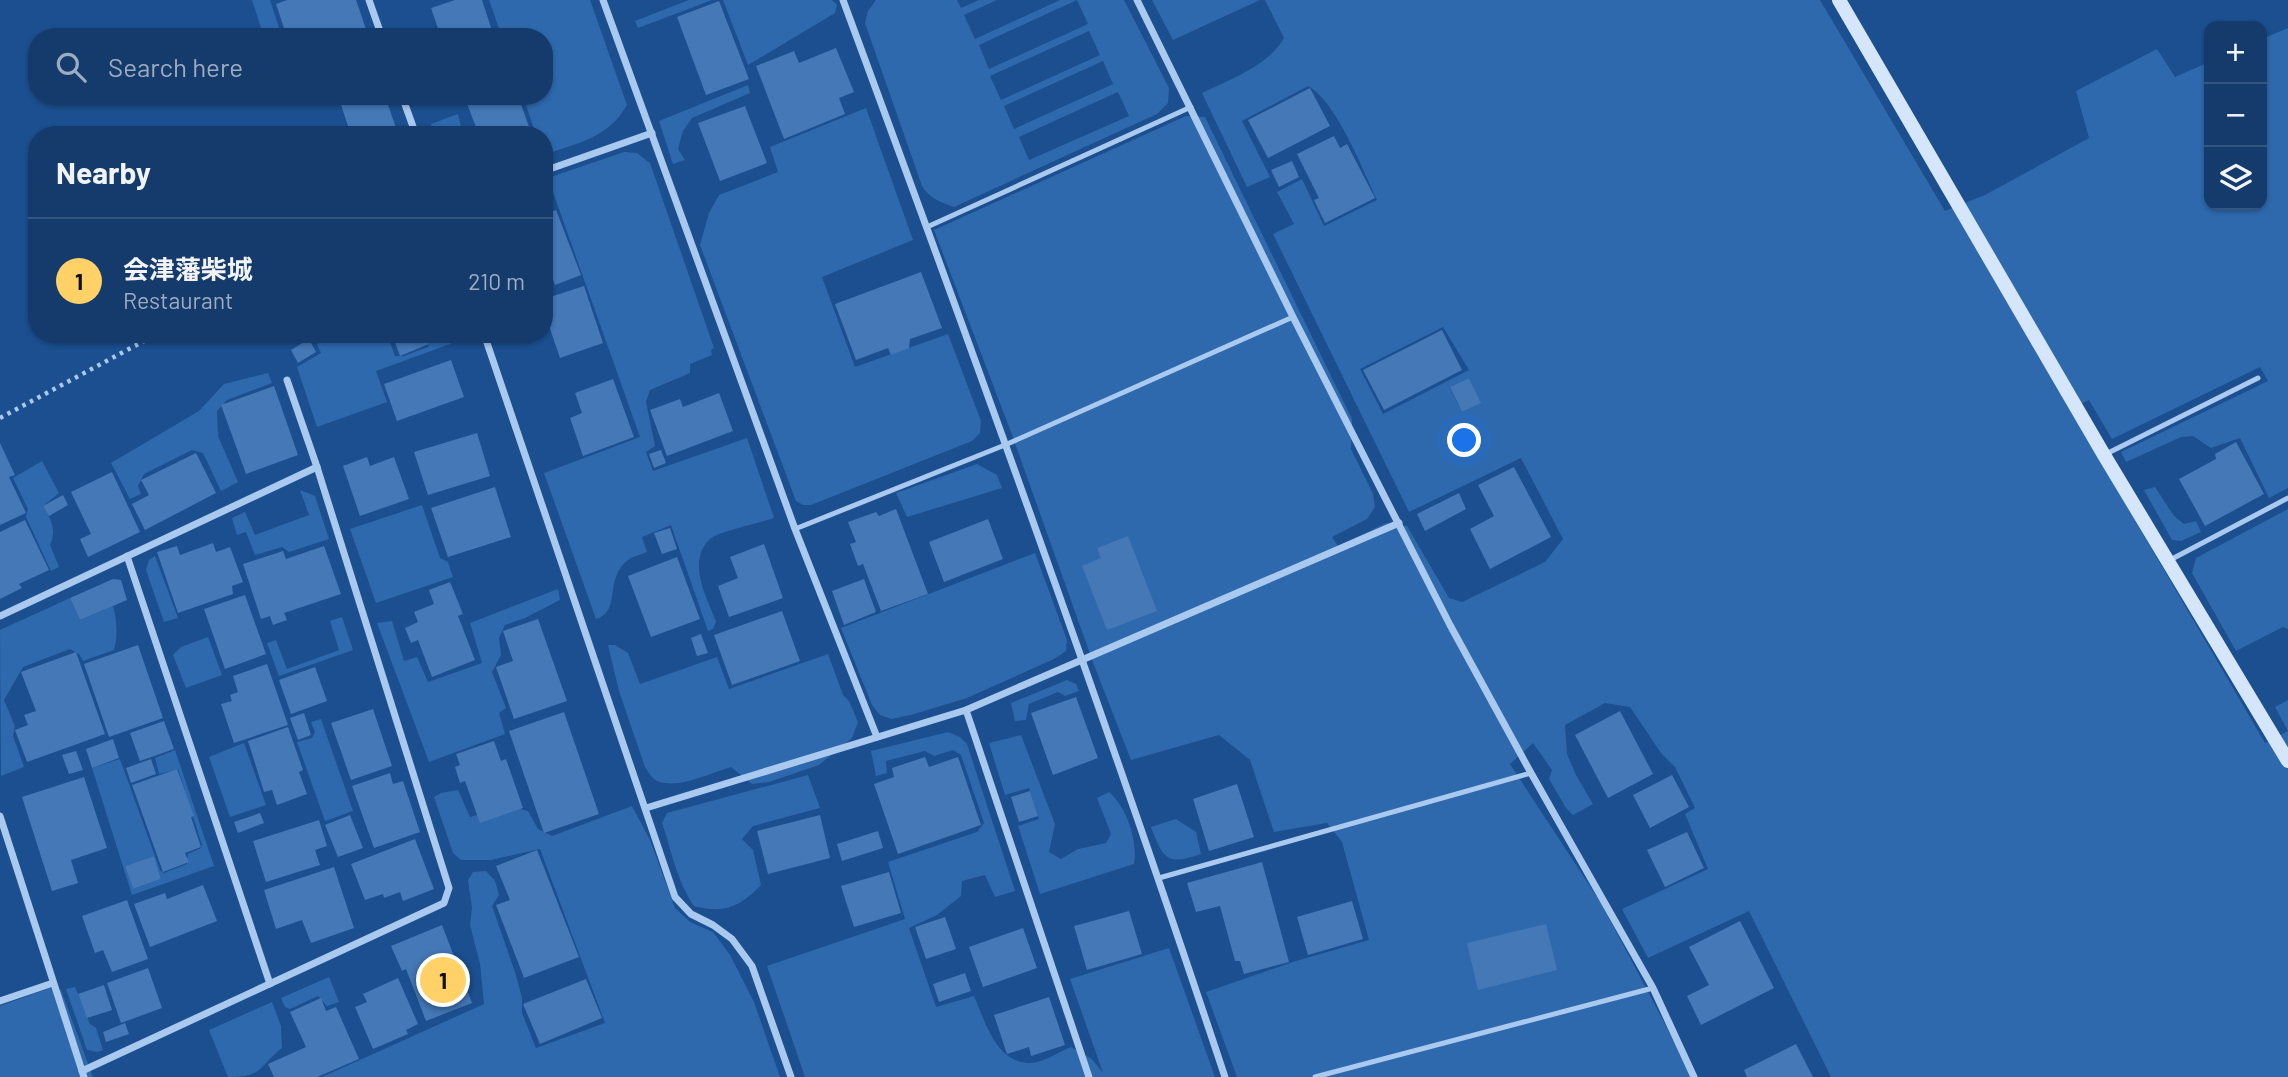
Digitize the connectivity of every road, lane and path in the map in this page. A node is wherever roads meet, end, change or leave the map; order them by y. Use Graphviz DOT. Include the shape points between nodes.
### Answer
graph roads {
  1 [pos="369,0"];
  2 [pos="603,0"];
  3 [pos="843,0"];
  4 [pos="1137,0"];
  5 [pos="1839,0"];
  6 [pos="379,28"];
  7 [pos="405,105"];
  8 [pos="1191,107"];
  9 [pos="413,126"];
  10 [pos="652,133"];
  11 [pos="553,168"];
  12 [pos="927,227"];
  13 [pos="1293,317"];
  14 [pos="140,343"];
  15 [pos="488,343"];
  16 [pos="2258,378"];
  17 [pos="287,380"];
  18 [pos="0,418"];
  19 [pos="1004,445"];
  20 [pos="2104,454"];
  21 [pos="317,467"];
  22 [pos="2288,498"];
  23 [pos="1399,523"];
  24 [pos="795,528"];
  25 [pos="127,556"];
  26 [pos="2168,561"];
  27 [pos="0,616"];
  28 [pos="1082,661"];
  29 [pos="966,710"];
  30 [pos="877,737"];
  31 [pos="2288,761"];
  32 [pos="1531,773"];
  33 [pos="646,808"];
  34 [pos="0,816"];
  35 [pos="1159,878"];
  36 [pos="53,983"];
  37 [pos="270,985"];
  38 [pos="1653,988"];
  39 [pos="0,1001"];
  40 [pos="83,1074"];
  41 [pos="791,1077"];
  42 [pos="1089,1077"];
  43 [pos="1225,1077"];
  44 [pos="1315,1077"];
  45 [pos="1694,1077"];
  1 -- 6 [label="street"];
  2 -- 10 [label="street"];
  3 -- 12 [label="street"];
  4 -- 8 [label="street"];
  5 -- 20 [label="street"];
  7 -- 9 [label="street"];
  8 -- 12 [label="lane"];
  8 -- 13 [label="street"];
  10 -- 11 [label="street"];
  10 -- 24 [label="street"];
  12 -- 19 [label="street"];
  13 -- 19 [label="lane"];
  13 -- 23 [label="street"];
  14 -- 18 [label="path"];
  15 -- 33 [label="street"];
  16 -- 20 [label="lane"];
  17 -- 21 [label="street"];
  19 -- 24 [label="lane"];
  19 -- 28 [label="street"];
  20 -- 26 [label="street"];
  21 -- 25 [label="street"];
  21 -- 37 [label="street" via="450,888 444,903"];
  22 -- 26 [label="lane"];
  23 -- 28 [label="street"];
  23 -- 32 [label="street"];
  24 -- 30 [label="street"];
  25 -- 27 [label="street"];
  25 -- 37 [label="street"];
  26 -- 31 [label="street"];
  28 -- 29 [label="street"];
  28 -- 35 [label="street"];
  29 -- 30 [label="street"];
  29 -- 42 [label="street"];
  30 -- 33 [label="street"];
  32 -- 35 [label="lane"];
  32 -- 38 [label="street"];
  33 -- 41 [label="street" via="675,897 691,914 732,939 752,966"];
  34 -- 36 [label="street"];
  35 -- 43 [label="street"];
  36 -- 39 [label="street"];
  36 -- 40 [label="street"];
  37 -- 40 [label="street"];
  38 -- 44 [label="lane"];
  38 -- 45 [label="street"];
}
